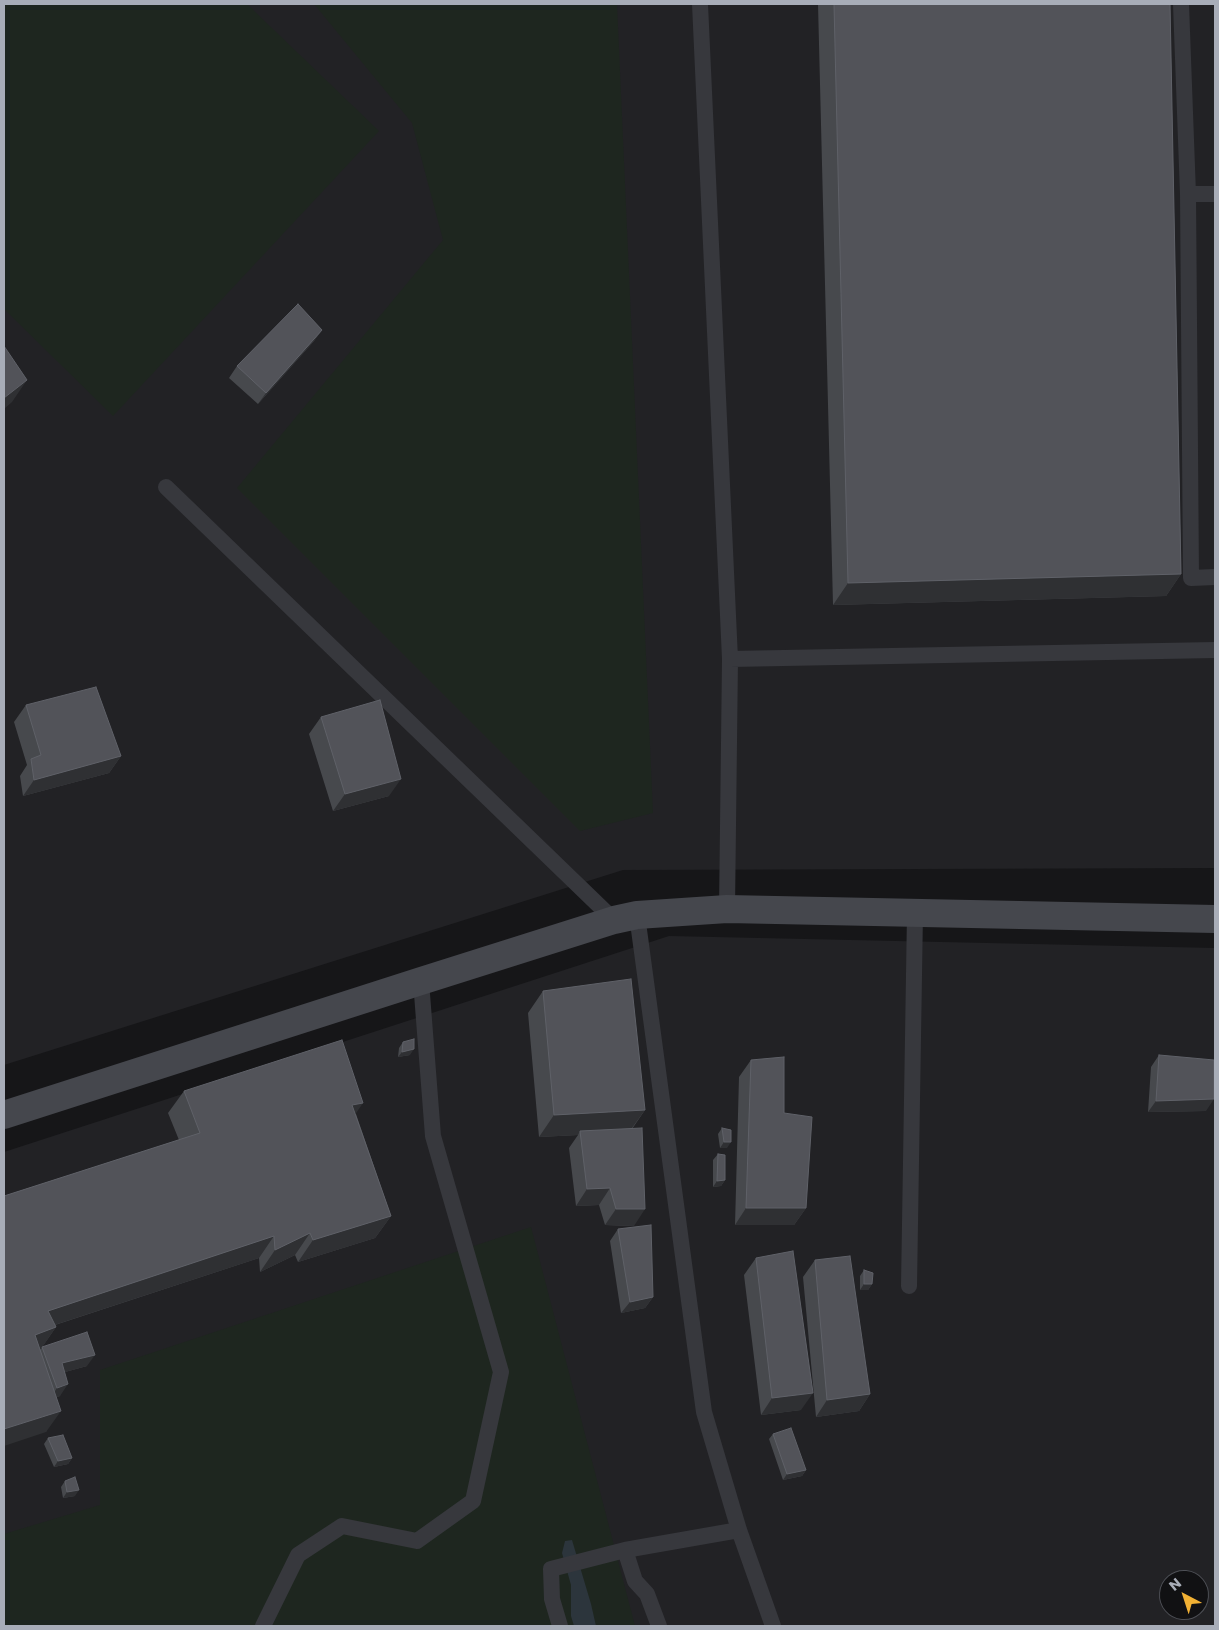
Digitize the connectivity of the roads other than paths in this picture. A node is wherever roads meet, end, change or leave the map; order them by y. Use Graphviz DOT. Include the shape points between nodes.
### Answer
graph roads {
  1 [pos="700,4"];
  2 [pos="1181,4"];
  3 [pos="1188,194"];
  4 [pos="1215,194"];
  5 [pos="166,487"];
  6 [pos="1215,577"];
  7 [pos="1215,650"];
  8 [pos="730,659"];
  9 [pos="727,909"];
  10 [pos="915,913"];
  11 [pos="625,918"];
  12 [pos="1215,919"];
  13 [pos="421,981"];
  14 [pos="4,1115"];
  15 [pos="909,1286"];
  16 [pos="739,1530"];
  17 [pos="625,1550"];
  18 [pos="263,1626"];
  19 [pos="560,1626"];
  20 [pos="659,1626"];
  21 [pos="773,1626"];
  1 -- 8 [label="lane"];
  2 -- 3 [label="lane"];
  3 -- 4 [label="lane"];
  3 -- 6 [label="lane" via="1191,578"];
  5 -- 11 [label="lane"];
  7 -- 8 [label="lane"];
  8 -- 9 [label="lane"];
  9 -- 10 [label="street"];
  9 -- 11 [label="street"];
  10 -- 12 [label="street"];
  10 -- 15 [label="lane"];
  11 -- 13 [label="street"];
  11 -- 16 [label="lane" via="704,1412"];
  13 -- 14 [label="street"];
  13 -- 18 [label="lane" via="433,1136 501,1372 473,1501 417,1541 342,1526 298,1555"];
  16 -- 17 [label="lane"];
  16 -- 21 [label="lane"];
  17 -- 19 [label="lane" via="550,1569 552,1599"];
  17 -- 20 [label="lane" via="635,1580 647,1594"];
}
